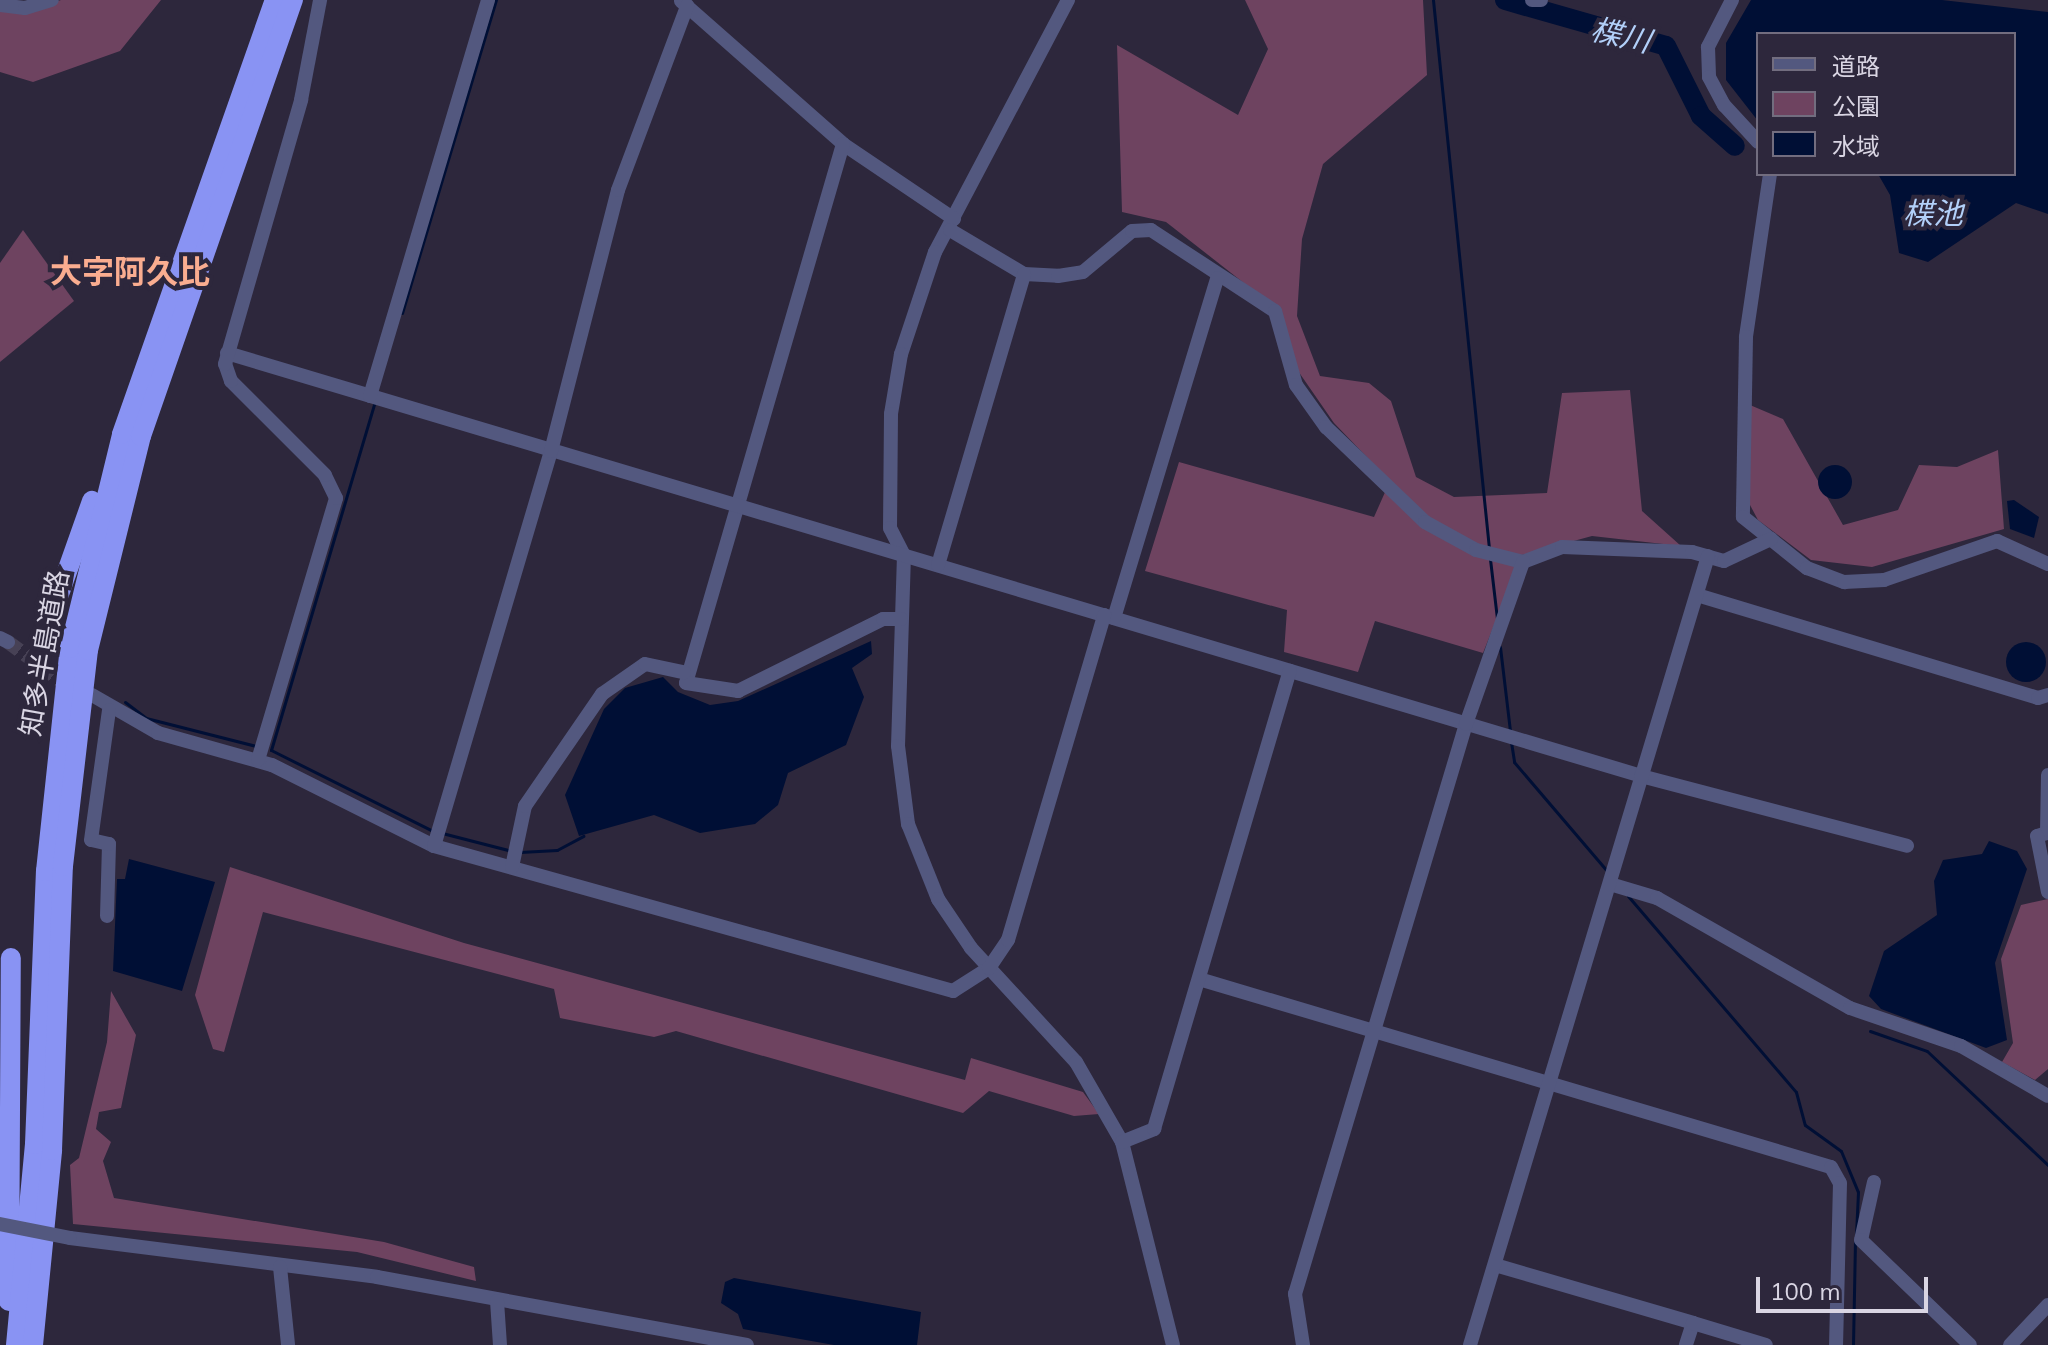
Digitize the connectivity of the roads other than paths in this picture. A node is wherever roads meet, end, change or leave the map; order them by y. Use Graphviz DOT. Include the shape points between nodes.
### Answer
graph roads {
  1 [pos="52,0"];
  2 [pos="275,0"];
  3 [pos="293,0"];
  4 [pos="320,0"];
  5 [pos="488,0"];
  6 [pos="1068,0"];
  7 [pos="1532,0"];
  8 [pos="1541,0"];
  9 [pos="1732,0"];
  10 [pos="684,3"];
  11 [pos="0,5"];
  12 [pos="1756,140"];
  13 [pos="843,144"];
  14 [pos="1770,176"];
  15 [pos="952,225"];
  16 [pos="1024,274"];
  17 [pos="1217,278"];
  18 [pos="227,353"];
  19 [pos="146,365"];
  20 [pos="370,396"];
  21 [pos="551,451"];
  22 [pos="734,504"];
  23 [pos="1771,539"];
  24 [pos="904,555"];
  25 [pos="1708,556"];
  26 [pos="1523,562"];
  27 [pos="2048,564"];
  28 [pos="938,565"];
  29 [pos="1697,595"];
  30 [pos="52,614"];
  31 [pos="1109,617"];
  32 [pos="901,619"];
  33 [pos="1290,671"];
  34 [pos="684,672"];
  35 [pos="92,695"];
  36 [pos="2048,695"];
  37 [pos="109,710"];
  38 [pos="1466,724"];
  39 [pos="258,760"];
  40 [pos="2048,775"];
  41 [pos="1641,776"];
  42 [pos="434,846"];
  43 [pos="1907,846"];
  44 [pos="512,867"];
  45 [pos="1610,884"];
  46 [pos="2048,892"];
  47 [pos="107,916"];
  48 [pos="11,958"];
  49 [pos="989,968"];
  50 [pos="1199,979"];
  51 [pos="1374,1031"];
  52 [pos="1550,1084"];
  53 [pos="2048,1096"];
  54 [pos="1122,1142"];
  55 [pos="1874,1182"];
  56 [pos="0,1224"];
  57 [pos="1495,1265"];
  58 [pos="280,1267"];
  59 [pos="497,1301"];
  60 [pos="2048,1305"];
  61 [pos="1693,1323"];
  62 [pos="681,1339"];
  63 [pos="6,1345"];
  64 [pos="16,1345"];
  65 [pos="33,1345"];
  66 [pos="288,1345"];
  67 [pos="500,1345"];
  68 [pos="747,1345"];
  69 [pos="1173,1345"];
  70 [pos="1303,1345"];
  71 [pos="1470,1345"];
  72 [pos="1686,1345"];
  73 [pos="1766,1345"];
  74 [pos="1836,1345"];
  75 [pos="1970,1345"];
  76 [pos="2010,1345"];
  1 -- 11 [label="street" via="25,8"];
  2 -- 19 [label="highway, 知多半島道路"];
  3 -- 65 [label="highway, 知多半島道路" via="141,436 88,650 63,866 52,1150"];
  4 -- 18 [label="street" via="301,100"];
  5 -- 20 [label="street"];
  6 -- 15 [label="street"];
  7 -- 8 [label="street"];
  9 -- 12 [label="street" via="1708,47 1709,77 1724,105"];
  10 -- 13 [label="street"];
  10 -- 21 [label="street" via="618,190"];
  13 -- 15 [label="street"];
  13 -- 22 [label="street"];
  14 -- 23 [label="street" via="1746,337 1742,510"];
  15 -- 16 [label="street"];
  15 -- 24 [label="street" via="935,252 901,354 891,414 890,528"];
  16 -- 17 [label="street" via="1083,272 1143,228"];
  16 -- 28 [label="street"];
  17 -- 26 [label="street" via="1275,311 1296,385 1378,479 1449,537"];
  17 -- 31 [label="street"];
  18 -- 20 [label="street"];
  18 -- 39 [label="street" via="231,381 325,475 336,498"];
  19 -- 30 [label="highway" via="134,379"];
  19 -- 64 [label="highway, 知多半島道路" via="85,575 58,734"];
  20 -- 21 [label="street"];
  21 -- 22 [label="street"];
  21 -- 42 [label="street"];
  22 -- 24 [label="street"];
  22 -- 34 [label="street"];
  23 -- 25 [label="street" via="1724,561"];
  23 -- 27 [label="street" via="1807,568 1844,582 1884,580 1997,541"];
  24 -- 28 [label="street"];
  24 -- 32 [label="street"];
  25 -- 26 [label="street" via="1562,547"];
  25 -- 29 [label="street"];
  26 -- 38 [label="street"];
  28 -- 31 [label="street"];
  29 -- 36 [label="street" via="2038,698"];
  29 -- 41 [label="street"];
  31 -- 33 [label="street"];
  31 -- 49 [label="street" via="1034,866 1008,940"];
  32 -- 34 [label="street" via="883,619 738,691 698,688 686,683"];
  32 -- 49 [label="street" via="898,746 908,824 938,899"];
  33 -- 38 [label="street"];
  33 -- 50 [label="street"];
  34 -- 44 [label="street" via="645,664 602,694 525,806"];
  35 -- 37 [label="street"];
  37 -- 39 [label="street" via="158,733"];
  37 -- 47 [label="street" via="91,840 109,844"];
  38 -- 41 [label="street"];
  38 -- 51 [label="street"];
  39 -- 42 [label="street"];
  40 -- 46 [label="street" via="2047,833 2037,836"];
  41 -- 43 [label="street"];
  41 -- 45 [label="street"];
  42 -- 44 [label="street"];
  44 -- 49 [label="street" via="953,991"];
  45 -- 52 [label="street"];
  45 -- 53 [label="street" via="1657,898 1850,1008 1961,1046"];
  48 -- 63 [label="highway" via="13,1247"];
  49 -- 54 [label="street" via="1068,1051"];
  50 -- 51 [label="street"];
  50 -- 54 [label="street" via="1154,1129"];
  51 -- 52 [label="street"];
  51 -- 70 [label="street" via="1295,1294"];
  52 -- 57 [label="street"];
  52 -- 74 [label="street" via="1836,1171"];
  54 -- 69 [label="street"];
  55 -- 75 [label="street" via="1856,1240"];
  56 -- 58 [label="street, bridge"];
  57 -- 61 [label="street"];
  57 -- 71 [label="street"];
  58 -- 59 [label="street"];
  58 -- 66 [label="street"];
  59 -- 62 [label="street"];
  59 -- 67 [label="street"];
  60 -- 76 [label="street"];
  61 -- 72 [label="street"];
  61 -- 73 [label="street"];
  62 -- 68 [label="street"];
}
